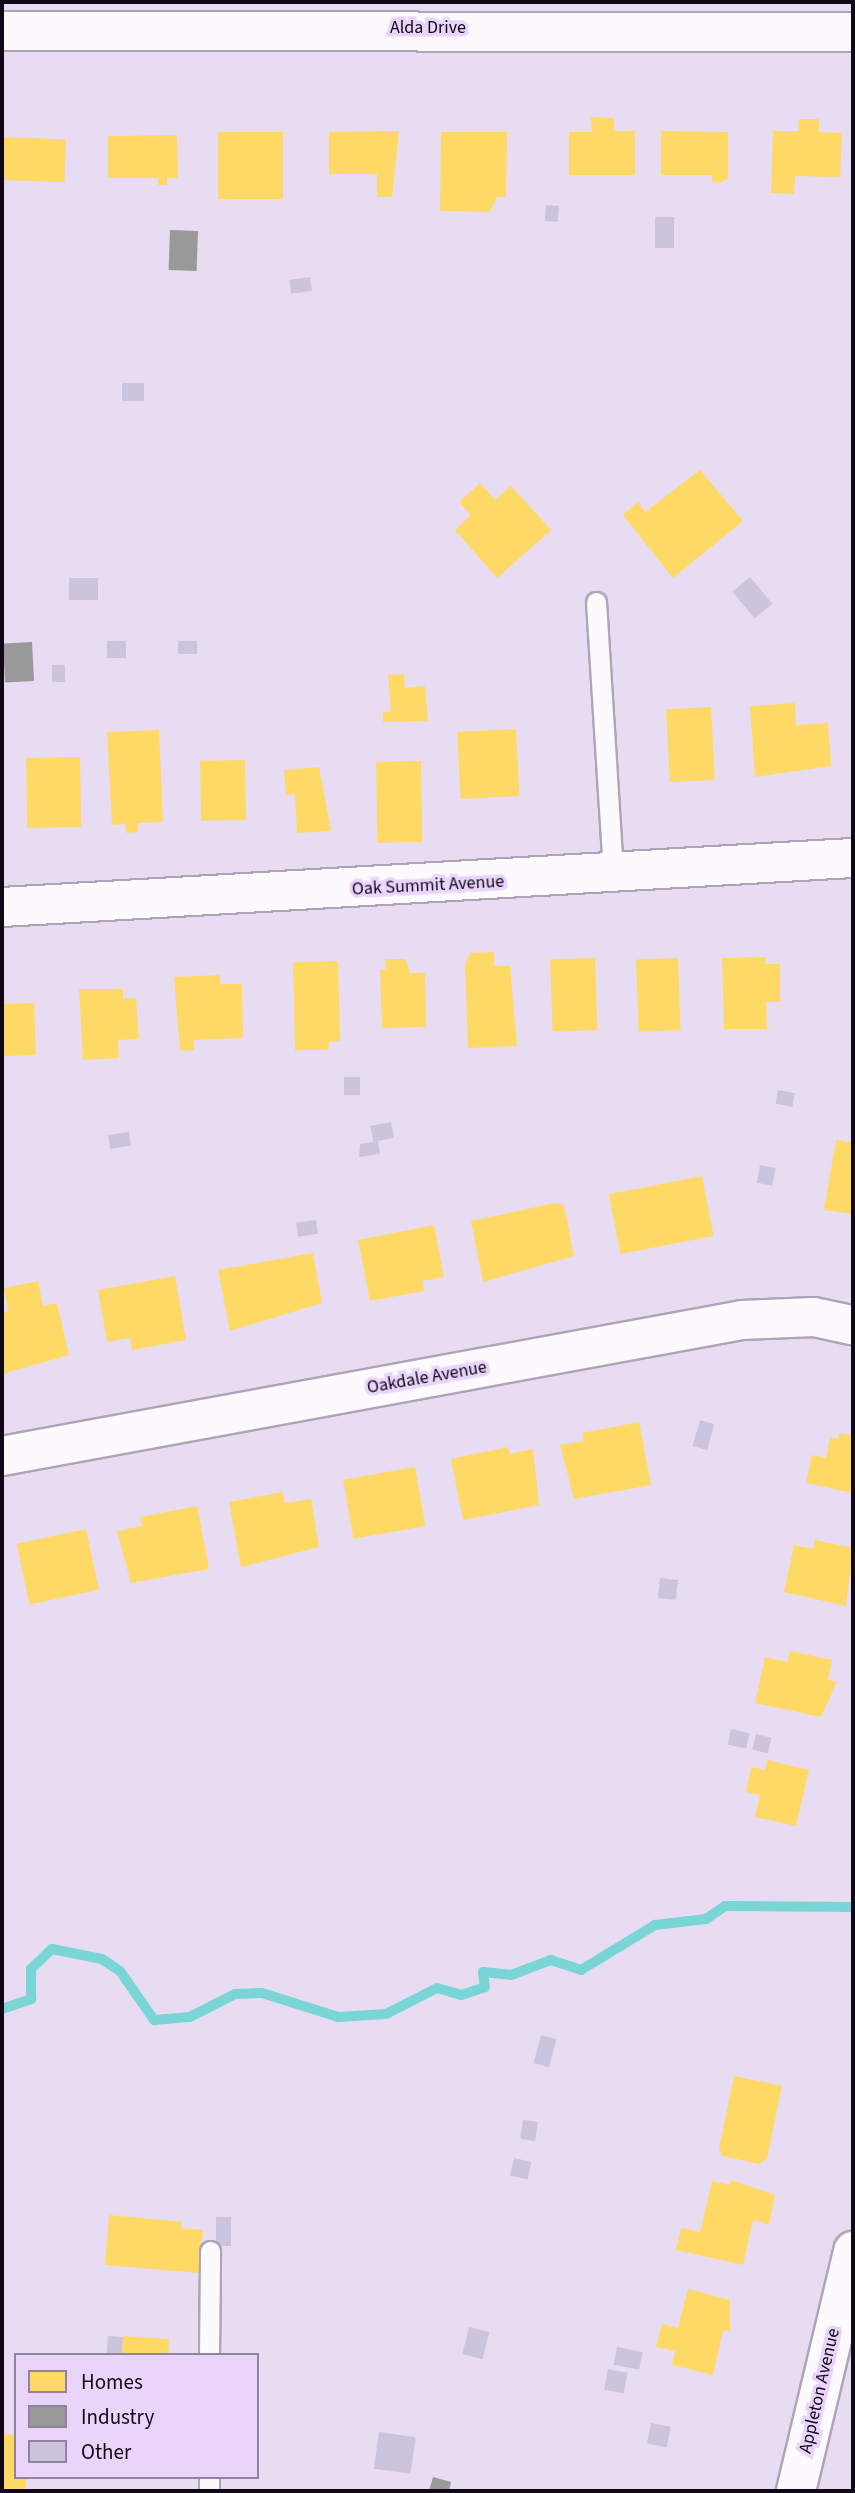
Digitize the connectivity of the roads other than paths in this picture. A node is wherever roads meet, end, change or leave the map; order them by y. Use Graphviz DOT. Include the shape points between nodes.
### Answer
graph roads {
  1 [pos="2,31"];
  2 [pos="853,32"];
  3 [pos="596,602"];
  4 [pos="853,858"];
  5 [pos="613,876"];
  6 [pos="2,907"];
  7 [pos="853,1325"];
  8 [pos="2,1457"];
  9 [pos="210,2251"];
  10 [pos="853,2251"];
  11 [pos="209,2353"];
  12 [pos="796,2491"];
  1 -- 2 [label="street, Alda Drive"];
  3 -- 5 [label="lane"];
  4 -- 5 [label="street, Oak Summit Avenue"];
  5 -- 6 [label="street, Oak Summit Avenue"];
  7 -- 8 [label="street, Oakdale Avenue" via="814,1317 742,1320"];
  9 -- 11 [label="lane"];
  10 -- 12 [label="street, Appleton Avenue"];
}
